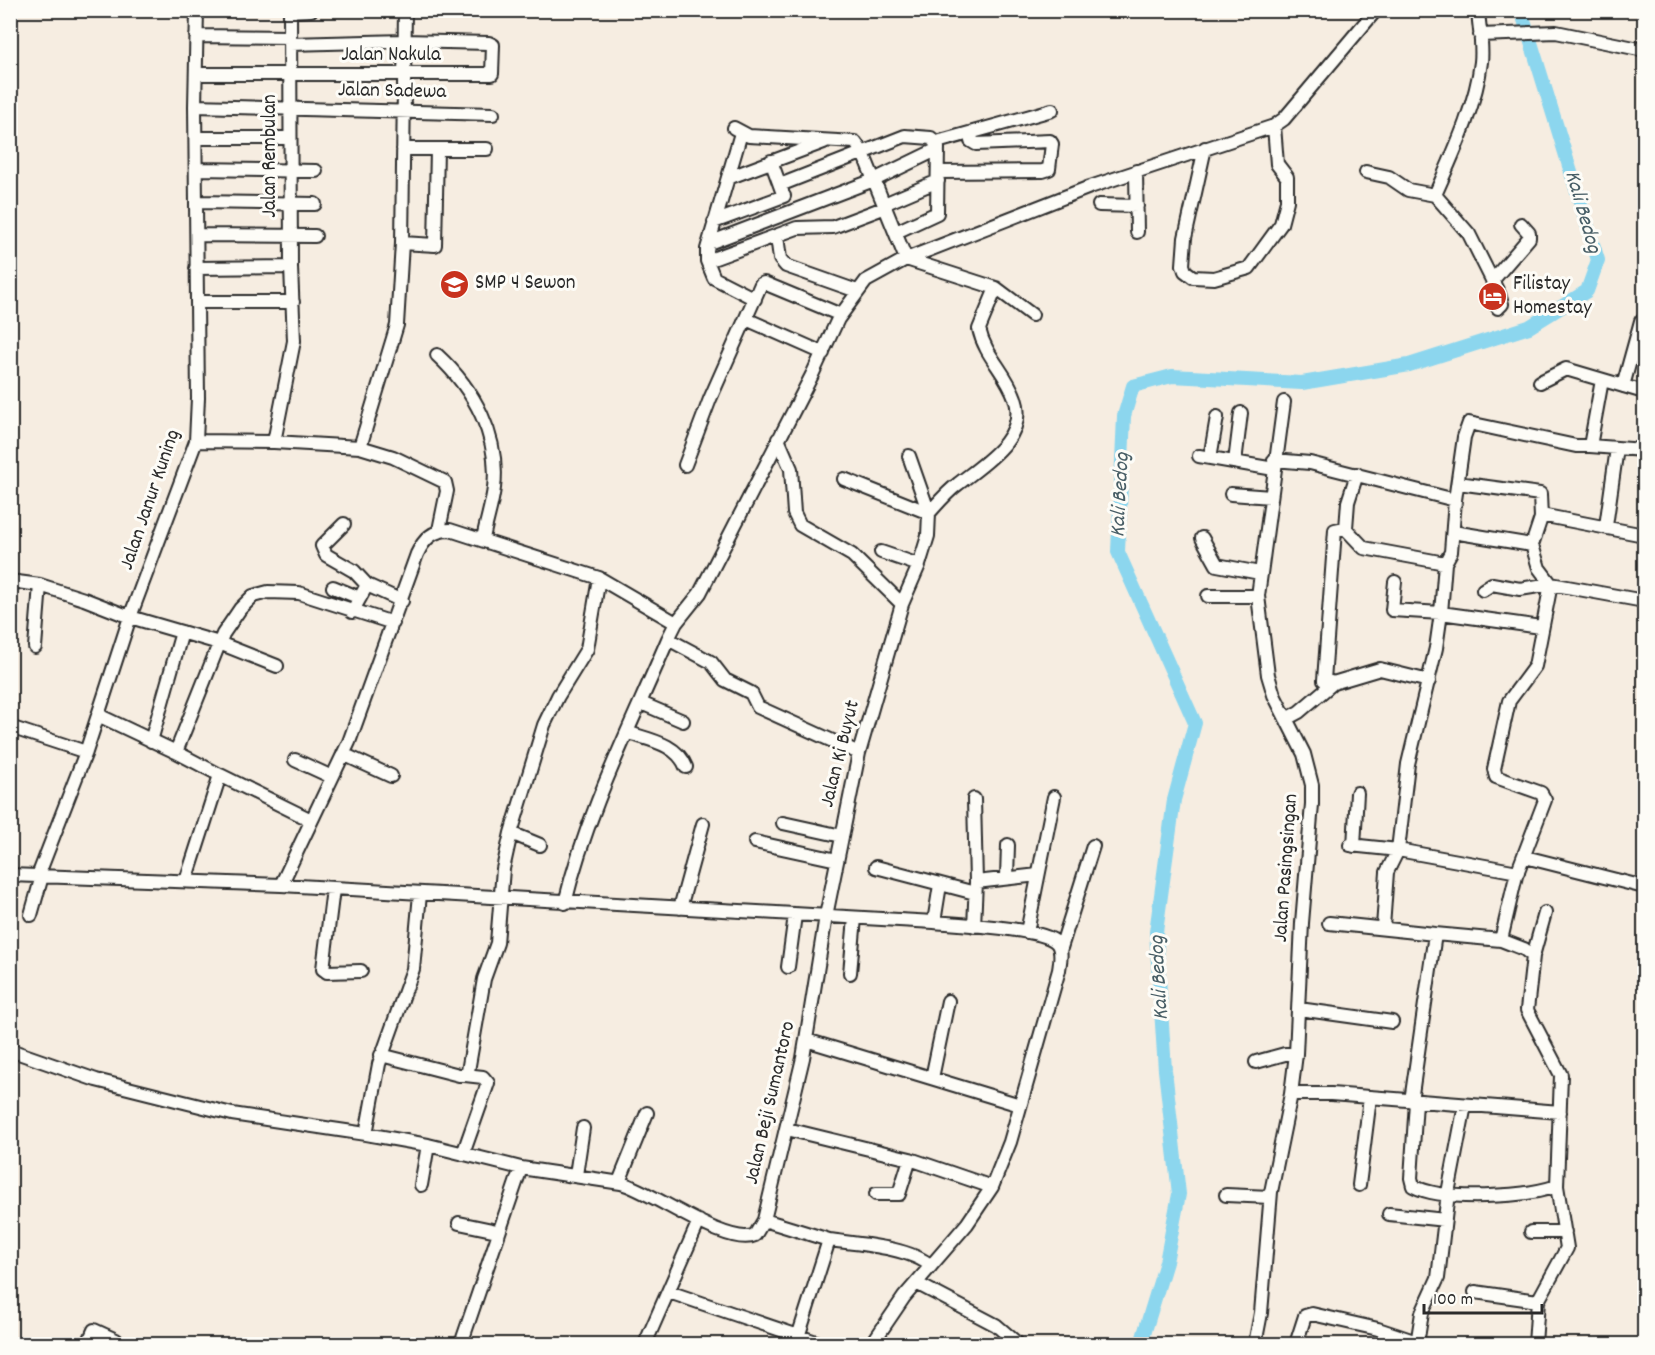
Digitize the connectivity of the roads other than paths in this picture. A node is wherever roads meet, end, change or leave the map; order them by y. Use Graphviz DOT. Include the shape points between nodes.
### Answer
graph roads {
  1 [pos="197,10"];
  2 [pos="311,10"];
  3 [pos="405,10"];
  4 [pos="1376,10"];
  5 [pos="1478,10"];
  6 [pos="290,11"];
  7 [pos="1480,35"];
  8 [pos="196,36"];
  9 [pos="290,40"];
  10 [pos="404,41"];
  11 [pos="1644,50"];
  12 [pos="195,75"];
  13 [pos="290,75"];
  14 [pos="404,76"];
  15 [pos="195,106"];
  16 [pos="290,107"];
  17 [pos="1052,110"];
  18 [pos="403,111"];
  19 [pos="493,114"];
  20 [pos="1274,126"];
  21 [pos="972,134"];
  22 [pos="762,137"];
  23 [pos="196,138"];
  24 [pos="290,138"];
  25 [pos="831,140"];
  26 [pos="937,146"];
  27 [pos="1205,148"];
  28 [pos="403,149"];
  29 [pos="436,149"];
  30 [pos="487,150"];
  31 [pos="736,151"];
  32 [pos="863,153"];
  33 [pos="771,161"];
  34 [pos="197,170"];
  35 [pos="290,170"];
  36 [pos="316,171"];
  37 [pos="1136,171"];
  38 [pos="1366,172"];
  39 [pos="938,176"];
  40 [pos="728,178"];
  41 [pos="874,180"];
  42 [pos="782,191"];
  43 [pos="1435,195"];
  44 [pos="196,202"];
  45 [pos="290,203"];
  46 [pos="315,204"];
  47 [pos="1099,205"];
  48 [pos="885,206"];
  49 [pos="1137,206"];
  50 [pos="791,212"];
  51 [pos="714,222"];
  52 [pos="1521,224"];
  53 [pos="797,228"];
  54 [pos="896,232"];
  55 [pos="1137,232"];
  56 [pos="291,235"];
  57 [pos="197,236"];
  58 [pos="315,236"];
  59 [pos="777,236"];
  60 [pos="402,243"];
  61 [pos="709,243"];
  62 [pos="906,259"];
  63 [pos="707,261"];
  64 [pos="291,267"];
  65 [pos="196,268"];
  66 [pos="1492,281"];
  67 [pos="996,288"];
  68 [pos="857,291"];
  69 [pos="755,299"];
  70 [pos="197,302"];
  71 [pos="293,306"];
  72 [pos="1498,308"];
  73 [pos="841,315"];
  74 [pos="1032,315"];
  75 [pos="746,319"];
  76 [pos="1641,321"];
  77 [pos="823,353"];
  78 [pos="437,355"];
  79 [pos="1602,380"];
  80 [pos="1540,382"];
  81 [pos="1623,386"];
  82 [pos="1644,392"];
  83 [pos="1284,402"];
  84 [pos="1241,413"];
  85 [pos="1216,417"];
  86 [pos="778,439"];
  87 [pos="195,441"];
  88 [pos="274,442"];
  89 [pos="1590,446"];
  90 [pos="360,447"];
  91 [pos="1617,448"];
  92 [pos="1644,450"];
  93 [pos="909,456"];
  94 [pos="1235,462"];
  95 [pos="1279,463"];
  96 [pos="685,465"];
  97 [pos="1357,474"];
  98 [pos="844,479"];
  99 [pos="1458,483"];
  100 [pos="1231,494"];
  101 [pos="1271,497"];
  102 [pos="1455,500"];
  103 [pos="929,513"];
  104 [pos="1541,516"];
  105 [pos="344,524"];
  106 [pos="1606,526"];
  107 [pos="1346,528"];
  108 [pos="439,530"];
  109 [pos="1453,532"];
  110 [pos="1644,534"];
  111 [pos="1202,538"];
  112 [pos="483,539"];
  113 [pos="1532,545"];
  114 [pos="881,552"];
  115 [pos="1445,562"];
  116 [pos="919,565"];
  117 [pos="1260,573"];
  118 [pos="599,578"];
  119 [pos="10,581"];
  120 [pos="1395,582"];
  121 [pos="1551,584"];
  122 [pos="40,585"];
  123 [pos="367,585"];
  124 [pos="333,587"];
  125 [pos="1483,590"];
  126 [pos="1208,596"];
  127 [pos="1258,596"];
  128 [pos="360,598"];
  129 [pos="402,601"];
  130 [pos="1644,601"];
  131 [pos="902,604"];
  132 [pos="352,612"];
  133 [pos="1441,613"];
  134 [pos="130,617"];
  135 [pos="393,623"];
  136 [pos="676,623"];
  137 [pos="1542,627"];
  138 [pos="182,632"];
  139 [pos="668,639"];
  140 [pos="219,643"];
  141 [pos="35,647"];
  142 [pos="277,666"];
  143 [pos="1429,681"];
  144 [pos="1333,683"];
  145 [pos="641,703"];
  146 [pos="98,715"];
  147 [pos="1291,716"];
  148 [pos="683,720"];
  149 [pos="10,727"];
  150 [pos="629,733"];
  151 [pos="152,741"];
  152 [pos="86,752"];
  153 [pos="176,752"];
  154 [pos="859,753"];
  155 [pos="343,754"];
  156 [pos="295,760"];
  157 [pos="686,767"];
  158 [pos="220,775"];
  159 [pos="391,776"];
  160 [pos="332,777"];
  161 [pos="1357,792"];
  162 [pos="1054,797"];
  163 [pos="974,799"];
  164 [pos="311,820"];
  165 [pos="783,823"];
  166 [pos="703,824"];
  167 [pos="512,833"];
  168 [pos="842,836"];
  169 [pos="755,842"];
  170 [pos="540,845"];
  171 [pos="1008,845"];
  172 [pos="1093,846"];
  173 [pos="1398,850"];
  174 [pos="1525,857"];
  175 [pos="837,860"];
  176 [pos="876,867"];
  177 [pos="1518,872"];
  178 [pos="10,875"];
  179 [pos="1038,875"];
  180 [pos="40,876"];
  181 [pos="1007,877"];
  182 [pos="186,882"];
  183 [pos="281,885"];
  184 [pos="939,885"];
  185 [pos="976,887"];
  186 [pos="1644,887"];
  187 [pos="333,889"];
  188 [pos="420,894"];
  189 [pos="500,899"];
  190 [pos="565,903"];
  191 [pos="680,908"];
  192 [pos="1545,913"];
  193 [pos="31,915"];
  194 [pos="795,915"];
  195 [pos="826,916"];
  196 [pos="855,918"];
  197 [pos="934,922"];
  198 [pos="1329,923"];
  199 [pos="974,926"];
  200 [pos="1383,927"];
  201 [pos="1027,932"];
  202 [pos="1435,934"];
  203 [pos="1501,940"];
  204 [pos="1060,951"];
  205 [pos="1533,956"];
  206 [pos="788,967"];
  207 [pos="361,971"];
  208 [pos="850,973"];
  209 [pos="948,1000"];
  210 [pos="1306,1010"];
  211 [pos="1392,1022"];
  212 [pos="807,1040"];
  213 [pos="10,1050"];
  214 [pos="1296,1054"];
  215 [pos="381,1055"];
  216 [pos="1256,1062"];
  217 [pos="465,1075"];
  218 [pos="933,1078"];
  219 [pos="1298,1094"];
  220 [pos="1370,1098"];
  221 [pos="1414,1102"];
  222 [pos="1020,1105"];
  223 [pos="1465,1105"];
  224 [pos="1560,1112"];
  225 [pos="647,1113"];
  226 [pos="583,1128"];
  227 [pos="787,1129"];
  228 [pos="366,1134"];
  229 [pos="428,1145"];
  230 [pos="463,1154"];
  231 [pos="910,1159"];
  232 [pos="521,1168"];
  233 [pos="576,1175"];
  234 [pos="619,1182"];
  235 [pos="421,1185"];
  236 [pos="1359,1185"];
  237 [pos="1557,1186"];
  238 [pos="992,1187"];
  239 [pos="1448,1193"];
  240 [pos="876,1194"];
  241 [pos="1226,1195"];
  242 [pos="1270,1197"];
  243 [pos="1389,1214"];
  244 [pos="764,1220"];
  245 [pos="1445,1220"];
  246 [pos="699,1221"];
  247 [pos="459,1223"];
  248 [pos="497,1231"];
  249 [pos="1531,1232"];
  250 [pos="1565,1232"];
  251 [pos="829,1240"];
  252 [pos="931,1266"];
  253 [pos="916,1283"];
  254 [pos="669,1292"];
  255 [pos="1475,1292"];
  256 [pos="1538,1301"];
  257 [pos="798,1337"];
  258 [pos="116,1340"];
  259 [pos="88,1344"];
  260 [pos="461,1344"];
  261 [pos="645,1344"];
  262 [pos="822,1344"];
  263 [pos="872,1344"];
  264 [pos="1018,1344"];
  265 [pos="1255,1344"];
  266 [pos="1296,1344"];
  267 [pos="1420,1344"];
  268 [pos="1535,1344"];
  1 -- 8 [label="street, Jalan Janur Kuning"];
  2 -- 6 [label="street"];
  3 -- 10 [label="street"];
  4 -- 20 [label="street"];
  5 -- 7 [label="street"];
  6 -- 9 [label="street, Jalan Rembulan"];
  7 -- 11 [label="street" via="1557,32"];
  7 -- 43 [label="street" via="1477,82"];
  8 -- 9 [label="street"];
  8 -- 12 [label="street, Jalan Janur Kuning"];
  9 -- 10 [label="street"];
  9 -- 13 [label="street, Jalan Rembulan"];
  10 -- 14 [label="street"];
  10 -- 14 [label="street, Jalan Nakula" via="493,45 492,75"];
  12 -- 13 [label="street, Jalan Nakula"];
  12 -- 15 [label="street, Jalan Janur Kuning"];
  13 -- 14 [label="street, Jalan Nakula"];
  13 -- 16 [label="street, Jalan Rembulan"];
  14 -- 18 [label="street"];
  15 -- 16 [label="street, Jalan Sadewa"];
  15 -- 23 [label="street, Jalan Janur Kuning"];
  16 -- 18 [label="street, Jalan Sadewa"];
  16 -- 24 [label="street, Jalan Rembulan"];
  17 -- 21 [label="street"];
  18 -- 19 [label="street, Jalan Sadewa"];
  18 -- 28 [label="street"];
  20 -- 27 [label="street"];
  20 -- 27 [label="street" via="1277,164 1287,177 1287,201 1281,224 1249,268 1214,278 1193,277 1183,265 1185,238"];
  21 -- 26 [label="street"];
  21 -- 39 [label="street" via="970,141 976,144 1050,141 1049,169"];
  22 -- 25 [label="street"];
  22 -- 31 [label="street"];
  22 -- 31 [label="street" via="737,131"];
  23 -- 24 [label="street"];
  23 -- 34 [label="street, Jalan Janur Kuning"];
  24 -- 35 [label="street, Jalan Rembulan"];
  25 -- 32 [label="street" via="853,141"];
  25 -- 33 [label="street"];
  26 -- 32 [label="street" via="924,136 905,136"];
  26 -- 39 [label="street"];
  26 -- 41 [label="street"];
  27 -- 37 [label="street"];
  28 -- 29 [label="street"];
  28 -- 60 [label="street"];
  29 -- 30 [label="street"];
  29 -- 60 [label="street" via="435,245"];
  31 -- 40 [label="street"];
  32 -- 41 [label="street"];
  32 -- 42 [label="street"];
  33 -- 40 [label="street"];
  33 -- 42 [label="street"];
  34 -- 35 [label="street"];
  34 -- 44 [label="street, Jalan Janur Kuning"];
  35 -- 36 [label="street"];
  35 -- 45 [label="street, Jalan Rembulan"];
  37 -- 49 [label="street"];
  37 -- 62 [label="street"];
  38 -- 43 [label="street" via="1389,177 1408,190"];
  39 -- 48 [label="street"];
  39 -- 54 [label="street" via="937,213"];
  40 -- 51 [label="street"];
  41 -- 48 [label="street"];
  41 -- 50 [label="street"];
  42 -- 50 [label="street"];
  42 -- 51 [label="street"];
  43 -- 66 [label="street" via="1468,234"];
  44 -- 45 [label="street"];
  44 -- 57 [label="street, Jalan Janur Kuning"];
  45 -- 46 [label="street"];
  45 -- 56 [label="street, Jalan Rembulan"];
  47 -- 49 [label="street"];
  48 -- 53 [label="street" via="833,228"];
  48 -- 54 [label="street"];
  49 -- 55 [label="street"];
  50 -- 53 [label="street"];
  50 -- 61 [label="street"];
  51 -- 61 [label="street"];
  52 -- 66 [label="street" via="1529,238"];
  53 -- 59 [label="street"];
  54 -- 62 [label="street"];
  56 -- 57 [label="street"];
  56 -- 58 [label="street"];
  56 -- 64 [label="street, Jalan Rembulan"];
  57 -- 65 [label="street, Jalan Janur Kuning"];
  59 -- 63 [label="street"];
  59 -- 68 [label="street" via="780,259 786,266"];
  60 -- 90 [label="street" via="395,334"];
  61 -- 63 [label="street"];
  62 -- 67 [label="street"];
  62 -- 68 [label="street" via="876,273"];
  63 -- 69 [label="street" via="714,278"];
  64 -- 65 [label="street"];
  64 -- 71 [label="street, Jalan Rembulan"];
  65 -- 70 [label="street, Jalan Janur Kuning"];
  66 -- 72 [label="street" via="1501,299"];
  67 -- 74 [label="street"];
  67 -- 103 [label="street" via="979,329 987,354 1016,399 1016,417 1009,438 997,454 952,488"];
  68 -- 73 [label="street"];
  69 -- 73 [label="street" via="764,283"];
  69 -- 75 [label="street"];
  70 -- 71 [label="street"];
  70 -- 87 [label="street, Jalan Janur Kuning"];
  71 -- 88 [label="street, Jalan Rembulan" via="294,341"];
  73 -- 77 [label="street"];
  75 -- 77 [label="street"];
  75 -- 96 [label="street"];
  76 -- 81 [label="street"];
  77 -- 86 [label="street"];
  78 -- 112 [label="street" via="458,374 475,400 487,431 494,489"];
  79 -- 80 [label="street" via="1564,369"];
  79 -- 81 [label="street"];
  79 -- 89 [label="street"];
  81 -- 82 [label="street"];
  83 -- 95 [label="street, Jalan Pasingsingan"];
  84 -- 94 [label="street"];
  85 -- 94 [label="street" via="1204,457"];
  86 -- 131 [label="street" via="792,469 794,513 800,525 852,555"];
  86 -- 136 [label="street" via="700,593"];
  87 -- 88 [label="street"];
  87 -- 134 [label="street, Jalan Janur Kuning"];
  88 -- 90 [label="street"];
  89 -- 91 [label="street"];
  89 -- 99 [label="street" via="1469,423"];
  90 -- 108 [label="street" via="393,457 445,482 447,491"];
  91 -- 92 [label="street"];
  91 -- 106 [label="street"];
  93 -- 103 [label="street"];
  94 -- 95 [label="street"];
  95 -- 97 [label="street" via="1310,463"];
  95 -- 101 [label="street, Jalan Pasingsingan"];
  97 -- 102 [label="street"];
  97 -- 107 [label="street" via="1348,502"];
  98 -- 103 [label="street"];
  99 -- 102 [label="street"];
  99 -- 104 [label="street" via="1539,494"];
  100 -- 101 [label="street"];
  101 -- 117 [label="street, Jalan Pasingsingan"];
  102 -- 109 [label="street"];
  103 -- 116 [label="street, Jalan Ki Buyut" via="928,536"];
  104 -- 106 [label="street"];
  104 -- 113 [label="street"];
  105 -- 123 [label="street" via="328,539 323,550"];
  106 -- 110 [label="street"];
  107 -- 115 [label="street" via="1364,548"];
  107 -- 144 [label="street" via="1335,530 1328,602 1324,675 1326,682"];
  108 -- 112 [label="street"];
  108 -- 129 [label="street" via="422,545"];
  109 -- 113 [label="street"];
  109 -- 115 [label="street" via="1450,558"];
  111 -- 117 [label="street" via="1217,565"];
  112 -- 118 [label="street"];
  113 -- 121 [label="street" via="1539,568"];
  114 -- 116 [label="street"];
  115 -- 133 [label="street"];
  116 -- 131 [label="street, Jalan Ki Buyut"];
  117 -- 127 [label="street, Jalan Pasingsingan"];
  118 -- 136 [label="street"];
  118 -- 167 [label="street" via="587,649 544,725"];
  119 -- 122 [label="street"];
  120 -- 133 [label="street" via="1392,610"];
  121 -- 125 [label="street" via="1520,589 1492,584"];
  121 -- 130 [label="street"];
  121 -- 137 [label="street"];
  122 -- 134 [label="street"];
  122 -- 141 [label="street"];
  123 -- 128 [label="street"];
  123 -- 129 [label="street"];
  124 -- 128 [label="street"];
  126 -- 127 [label="street"];
  127 -- 147 [label="street, Jalan Pasingsingan" via="1268,675"];
  128 -- 132 [label="street"];
  129 -- 135 [label="street"];
  131 -- 154 [label="street, Jalan Ki Buyut"];
  132 -- 135 [label="street"];
  132 -- 140 [label="street" via="299,593 259,594 240,609"];
  133 -- 137 [label="street"];
  133 -- 143 [label="street"];
  134 -- 138 [label="street"];
  134 -- 146 [label="street, Jalan Janur Kuning"];
  135 -- 155 [label="street"];
  136 -- 139 [label="street"];
  137 -- 174 [label="street" via="1535,666 1509,701 1494,769 1496,777 1545,797"];
  138 -- 140 [label="street"];
  138 -- 151 [label="street"];
  139 -- 145 [label="street"];
  139 -- 154 [label="street" via="711,662 725,680 751,693 758,707"];
  140 -- 142 [label="street"];
  140 -- 153 [label="street"];
  143 -- 144 [label="street" via="1376,669"];
  143 -- 173 [label="street" via="1412,746"];
  144 -- 147 [label="street"];
  145 -- 148 [label="street"];
  145 -- 150 [label="street"];
  146 -- 151 [label="street"];
  146 -- 152 [label="street, Jalan Janur Kuning"];
  147 -- 210 [label="street, Jalan Pasingsingan" via="1312,795 1302,923"];
  149 -- 152 [label="street"];
  150 -- 157 [label="street" via="672,748 680,753"];
  150 -- 190 [label="street" via="575,861"];
  151 -- 153 [label="street"];
  152 -- 180 [label="street, Jalan Janur Kuning"];
  153 -- 158 [label="street"];
  154 -- 168 [label="street, Jalan Ki Buyut"];
  155 -- 159 [label="street"];
  155 -- 160 [label="street"];
  156 -- 160 [label="street"];
  158 -- 164 [label="street"];
  158 -- 182 [label="street"];
  160 -- 164 [label="street"];
  161 -- 173 [label="street" via="1352,845"];
  162 -- 179 [label="street"];
  163 -- 185 [label="street"];
  164 -- 183 [label="street"];
  165 -- 168 [label="street"];
  166 -- 191 [label="street"];
  167 -- 170 [label="street"];
  167 -- 189 [label="street"];
  168 -- 175 [label="street, Jalan Ki Buyut"];
  169 -- 175 [label="street"];
  171 -- 181 [label="street"];
  172 -- 204 [label="street"];
  173 -- 177 [label="street"];
  173 -- 200 [label="street" via="1387,872"];
  174 -- 177 [label="street"];
  174 -- 186 [label="street"];
  175 -- 195 [label="street, Jalan Ki Buyut"];
  176 -- 184 [label="street"];
  177 -- 203 [label="street"];
  178 -- 180 [label="street"];
  179 -- 181 [label="street"];
  179 -- 201 [label="street"];
  180 -- 182 [label="street"];
  180 -- 193 [label="street, Jalan Janur Kuning"];
  181 -- 185 [label="street"];
  182 -- 183 [label="street"];
  183 -- 187 [label="street"];
  184 -- 185 [label="street"];
  184 -- 197 [label="street"];
  185 -- 199 [label="street"];
  187 -- 188 [label="street"];
  187 -- 207 [label="street" via="323,969"];
  188 -- 189 [label="street"];
  188 -- 215 [label="street" via="413,969"];
  189 -- 190 [label="street"];
  189 -- 217 [label="street" via="497,943 484,979"];
  190 -- 191 [label="street"];
  191 -- 194 [label="street"];
  192 -- 205 [label="street"];
  194 -- 195 [label="street"];
  194 -- 206 [label="street"];
  195 -- 196 [label="street"];
  195 -- 212 [label="street, Jalan Beji Sumantoro"];
  196 -- 197 [label="street"];
  196 -- 208 [label="street"];
  197 -- 199 [label="street"];
  198 -- 200 [label="street"];
  199 -- 201 [label="street"];
  200 -- 202 [label="street"];
  201 -- 204 [label="street" via="1050,938"];
  202 -- 203 [label="street"];
  202 -- 221 [label="street"];
  203 -- 205 [label="street"];
  204 -- 222 [label="street" via="1059,970"];
  205 -- 224 [label="street" via="1527,1010 1561,1075"];
  209 -- 218 [label="street"];
  210 -- 211 [label="street"];
  210 -- 214 [label="street, Jalan Pasingsingan"];
  212 -- 218 [label="street"];
  212 -- 227 [label="street, Jalan Beji Sumantoro"];
  213 -- 228 [label="street" via="96,1080 232,1114"];
  214 -- 216 [label="street"];
  214 -- 219 [label="street, Jalan Pasingsingan"];
  215 -- 217 [label="street"];
  215 -- 228 [label="street"];
  217 -- 230 [label="street" via="483,1077 488,1083"];
  218 -- 222 [label="street"];
  219 -- 220 [label="street"];
  219 -- 242 [label="street, Jalan Pasingsingan" via="1277,1153"];
  220 -- 221 [label="street"];
  220 -- 236 [label="street"];
  221 -- 223 [label="street"];
  221 -- 239 [label="street" via="1412,1183 1417,1188"];
  222 -- 238 [label="street"];
  223 -- 224 [label="street"];
  223 -- 239 [label="street"];
  224 -- 237 [label="street"];
  225 -- 234 [label="street"];
  226 -- 233 [label="street"];
  227 -- 231 [label="street"];
  227 -- 244 [label="street, Jalan Beji Sumantoro"];
  228 -- 229 [label="street"];
  229 -- 230 [label="street"];
  229 -- 235 [label="street"];
  230 -- 232 [label="street"];
  231 -- 238 [label="street"];
  231 -- 240 [label="street" via="899,1194"];
  232 -- 233 [label="street"];
  232 -- 248 [label="street"];
  233 -- 234 [label="street"];
  234 -- 246 [label="street"];
  237 -- 239 [label="street" via="1521,1195"];
  237 -- 250 [label="street"];
  238 -- 252 [label="street"];
  239 -- 245 [label="street"];
  241 -- 242 [label="street"];
  242 -- 265 [label="street, Jalan Pasingsingan"];
  243 -- 245 [label="street"];
  244 -- 246 [label="street" via="761,1229 747,1239"];
  244 -- 251 [label="street"];
  245 -- 267 [label="street" via="1437,1278 1422,1313"];
  246 -- 254 [label="street"];
  247 -- 248 [label="street"];
  248 -- 260 [label="street"];
  249 -- 250 [label="street"];
  250 -- 256 [label="street" via="1565,1253"];
  251 -- 252 [label="street" via="874,1246 916,1257"];
  251 -- 257 [label="street"];
  252 -- 253 [label="street"];
  253 -- 263 [label="street"];
  253 -- 264 [label="street" via="996,1326"];
  254 -- 257 [label="street"];
  254 -- 261 [label="street"];
  255 -- 256 [label="street"];
  256 -- 268 [label="street"];
  257 -- 262 [label="street"];
  258 -- 259 [label="street" via="94,1330"];
  266 -- 267 [label="street" via="1303,1321 1312,1314 1378,1329"];
}
